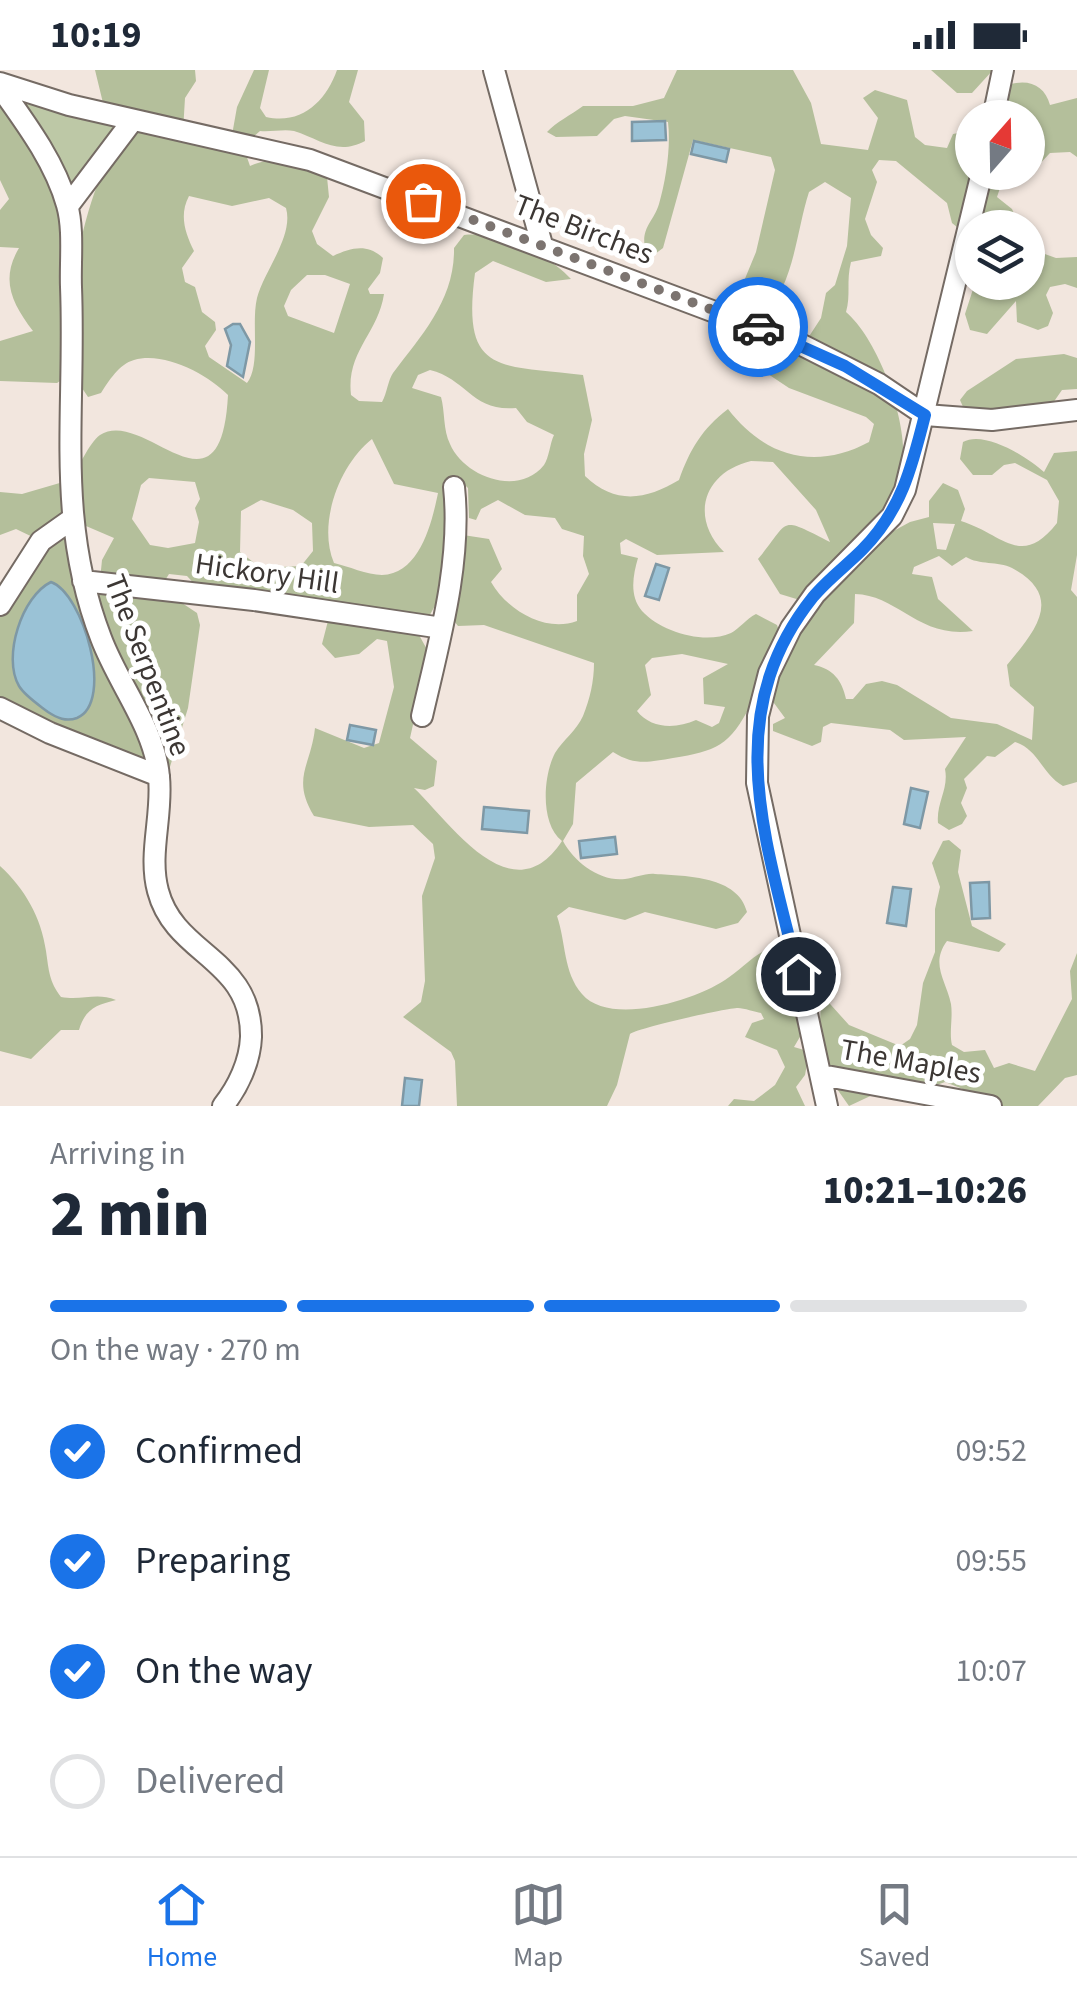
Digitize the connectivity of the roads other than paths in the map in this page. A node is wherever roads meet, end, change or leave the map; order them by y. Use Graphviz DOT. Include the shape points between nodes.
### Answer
graph roads {
  1 [pos="494,70"];
  2 [pos="1003,70"];
  3 [pos="0,85"];
  4 [pos="997,100"];
  5 [pos="133,120"];
  6 [pos="978,190"];
  7 [pos="68,206"];
  8 [pos="542,244"];
  9 [pos="1077,410"];
  10 [pos="925,415"];
  11 [pos="454,487"];
  12 [pos="72,519"];
  13 [pos="83,581"];
  14 [pos="0,605"];
  15 [pos="442,628"];
  16 [pos="0,708"];
  17 [pos="422,716"];
  18 [pos="159,776"];
  19 [pos="821,1076"];
  20 [pos="223,1106"];
  21 [pos="827,1106"];
  22 [pos="991,1106"];
  1 -- 8 [label="street"];
  2 -- 4 [label="street"];
  3 -- 5 [label="street, The Birches"];
  3 -- 7 [label="street, The Serpentine" via="39,144"];
  5 -- 7 [label="street"];
  5 -- 8 [label="street, The Birches" via="310,160"];
  6 -- 10 [label="street"];
  7 -- 12 [label="street, The Serpentine"];
  8 -- 10 [label="street, The Birches" via="800,344"];
  9 -- 10 [label="street, The Birches" via="992,420"];
  10 -- 19 [label="street" via="892,516 791,628 768,673 758,716 757,783"];
  11 -- 15 [label="street" via="458,519"];
  12 -- 13 [label="street, The Serpentine"];
  12 -- 14 [label="street" via="42,541"];
  13 -- 15 [label="street, Hickory Hill"];
  13 -- 18 [label="street, The Serpentine"];
  15 -- 17 [label="street"];
  16 -- 18 [label="street"];
  18 -- 20 [label="street, The Serpentine" via="158,893 177,926 243,992 251,1015 250,1050"];
  19 -- 21 [label="street"];
  19 -- 22 [label="street, The Maples"];
}
